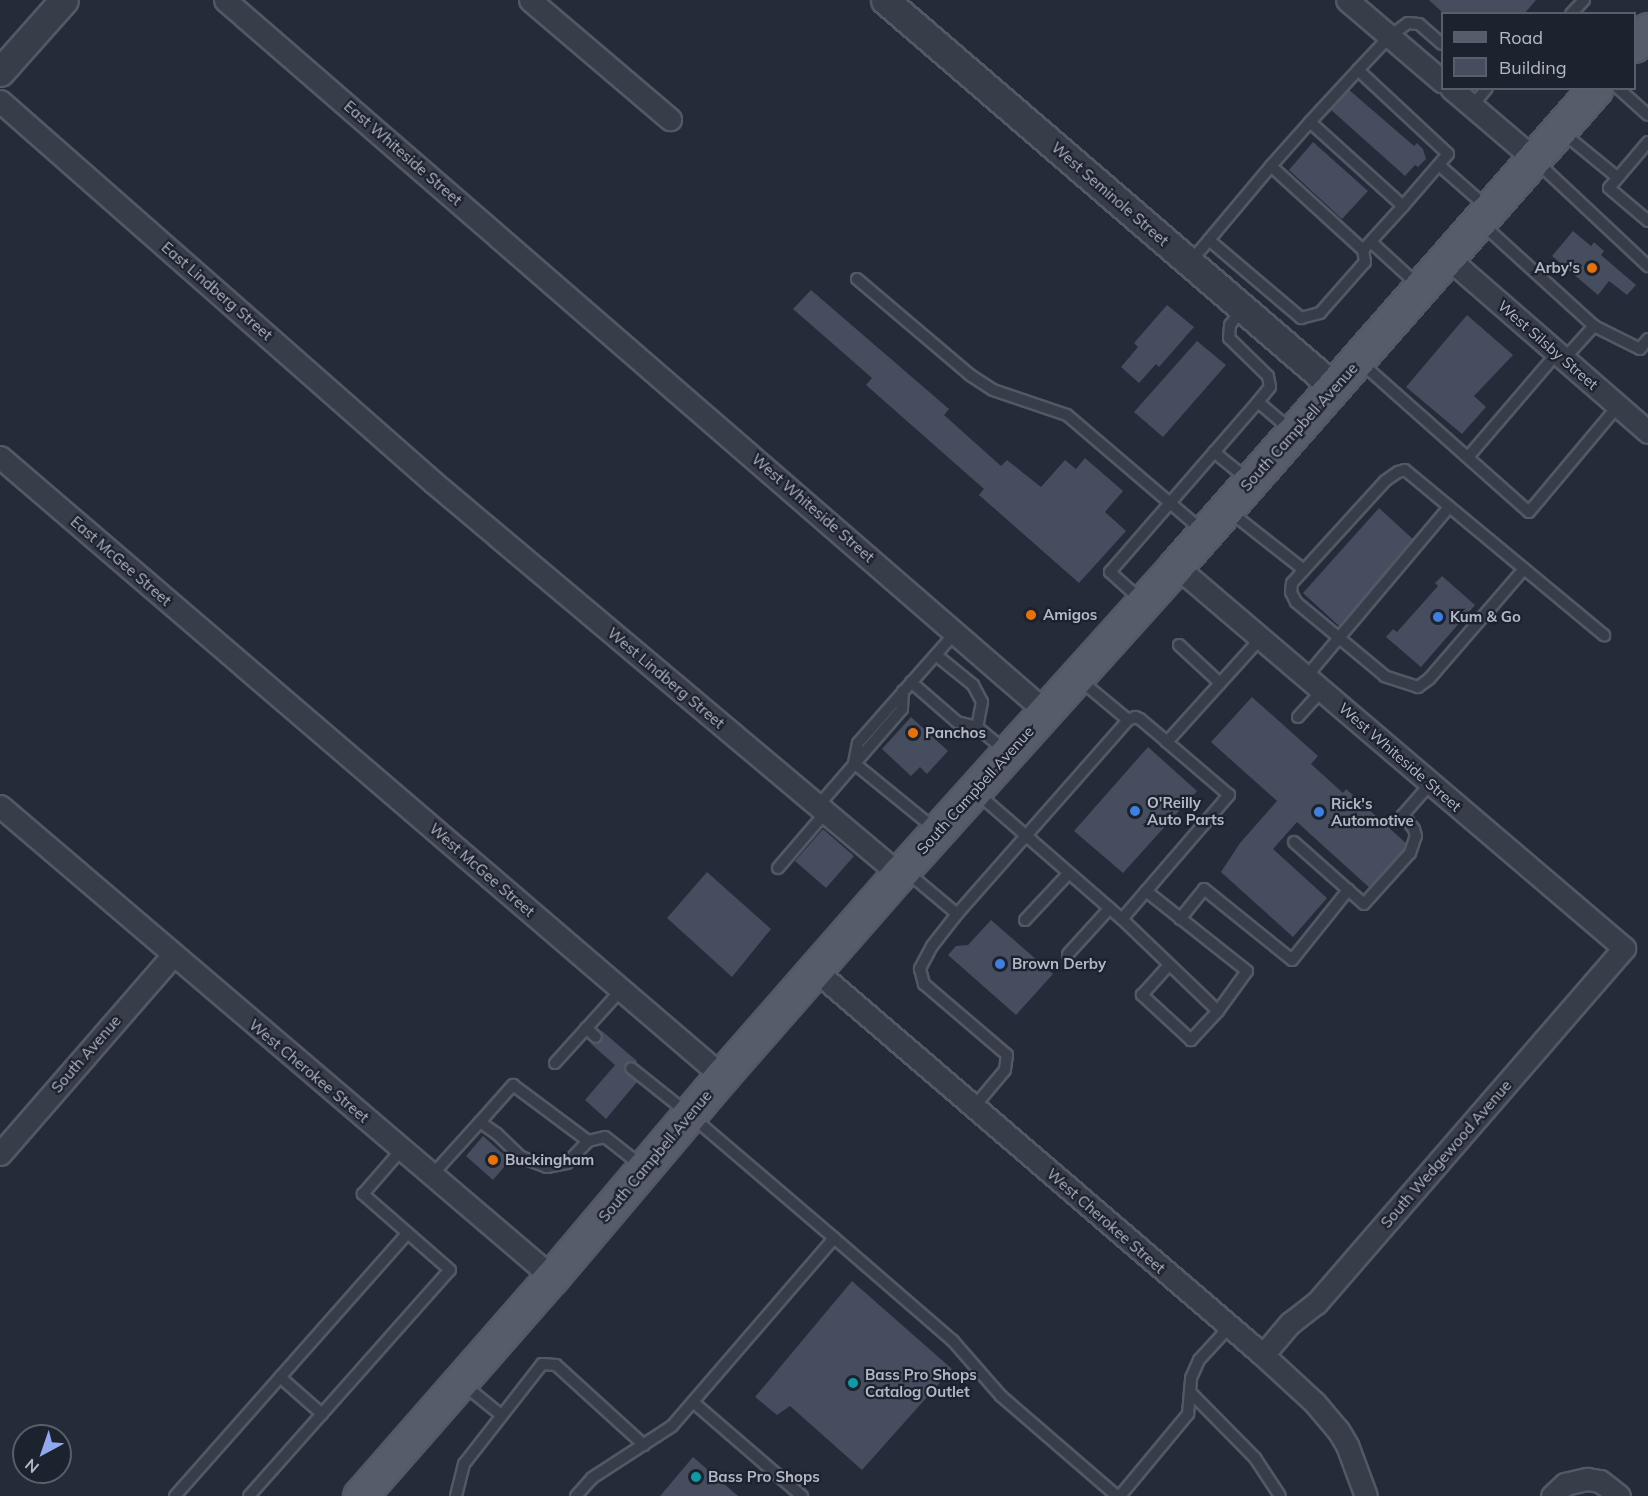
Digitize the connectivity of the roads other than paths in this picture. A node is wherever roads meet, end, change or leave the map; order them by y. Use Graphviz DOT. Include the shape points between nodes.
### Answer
graph roads {
  1 [pos="64,0"];
  2 [pos="225,0"];
  3 [pos="530,0"];
  4 [pos="885,0"];
  5 [pos="1347,0"];
  6 [pos="1584,0"];
  7 [pos="1573,12"];
  8 [pos="1390,36"];
  9 [pos="1441,42"];
  10 [pos="1358,70"];
  11 [pos="0,72"];
  12 [pos="1441,79"];
  13 [pos="1453,90"];
  14 [pos="1485,90"];
  15 [pos="1594,90"];
  16 [pos="1620,90"];
  17 [pos="0,101"];
  18 [pos="1472,106"];
  19 [pos="1648,115"];
  20 [pos="670,119"];
  21 [pos="1310,122"];
  22 [pos="1560,130"];
  23 [pos="1648,142"];
  24 [pos="1534,159"];
  25 [pos="1439,165"];
  26 [pos="1271,166"];
  27 [pos="1618,178"];
  28 [pos="1403,206"];
  29 [pos="1485,216"];
  30 [pos="1648,221"];
  31 [pos="1209,240"];
  32 [pos="1367,246"];
  33 [pos="1448,258"];
  34 [pos="1190,262"];
  35 [pos="1648,266"];
  36 [pos="857,279"];
  37 [pos="1422,288"];
  38 [pos="580,305"];
  39 [pos="1243,308"];
  40 [pos="1594,326"];
  41 [pos="1648,339"];
  42 [pos="1560,356"];
  43 [pos="1359,360"];
  44 [pos="1334,387"];
  45 [pos="1258,402"];
  46 [pos="1618,406"];
  47 [pos="1648,432"];
  48 [pos="1294,433"];
  49 [pos="1214,452"];
  50 [pos="0,457"];
  51 [pos="1468,457"];
  52 [pos="433,482"];
  53 [pos="1251,482"];
  54 [pos="1171,503"];
  55 [pos="1449,507"];
  56 [pos="1216,521"];
  57 [pos="1176,566"];
  58 [pos="1524,569"];
  59 [pos="1304,570"];
  60 [pos="1144,603"];
  61 [pos="956,633"];
  62 [pos="1604,635"];
  63 [pos="1261,638"];
  64 [pos="1340,639"];
  65 [pos="1179,645"];
  66 [pos="936,655"];
  67 [pos="242,665"];
  68 [pos="1077,677"];
  69 [pos="911,682"];
  70 [pos="1220,682"];
  71 [pos="1314,683"];
  72 [pos="1046,712"];
  73 [pos="1298,717"];
  74 [pos="1128,720"];
  75 [pos="977,727"];
  76 [pos="1167,742"];
  77 [pos="1009,753"];
  78 [pos="855,763"];
  79 [pos="1431,783"];
  80 [pos="975,790"];
  81 [pos="0,806"];
  82 [pos="822,809"];
  83 [pos="937,831"];
  84 [pos="1026,835"];
  85 [pos="1294,842"];
  86 [pos="778,868"];
  87 [pos="901,871"];
  88 [pos="1069,873"];
  89 [pos="1348,890"];
  90 [pos="1146,891"];
  91 [pos="1110,908"];
  92 [pos="957,914"];
  93 [pos="1122,919"];
  94 [pos="1180,919"];
  95 [pos="1025,920"];
  96 [pos="1624,948"];
  97 [pos="1068,954"];
  98 [pos="173,955"];
  99 [pos="1168,966"];
  100 [pos="815,970"];
  101 [pos="621,990"];
  102 [pos="1218,1011"];
  103 [pos="586,1028"];
  104 [pos="596,1037"];
  105 [pos="555,1063"];
  106 [pos="631,1068"];
  107 [pos="722,1076"];
  108 [pos="974,1107"];
  109 [pos="690,1114"];
  110 [pos="480,1122"];
  111 [pos="588,1141"];
  112 [pos="402,1149"];
  113 [pos="0,1154"];
  114 [pos="644,1168"];
  115 [pos="432,1175"];
  116 [pos="408,1233"];
  117 [pos="834,1238"];
  118 [pos="552,1277"];
  119 [pos="1230,1326"];
  120 [pos="1263,1355"];
  121 [pos="280,1377"];
  122 [pos="461,1382"];
  123 [pos="1191,1392"];
  124 [pos="693,1402"];
  125 [pos="322,1414"];
  126 [pos="501,1415"];
  127 [pos="644,1445"];
  128 [pos="1555,1492"];
  129 [pos="175,1496"];
  130 [pos="249,1496"];
  131 [pos="360,1496"];
  132 [pos="456,1496"];
  133 [pos="576,1496"];
  134 [pos="802,1496"];
  135 [pos="1119,1496"];
  136 [pos="1280,1496"];
  137 [pos="1366,1496"];
  138 [pos="1619,1496"];
  1 -- 11 [label="street"];
  2 -- 38 [label="street, East Whiteside Street"];
  3 -- 20 [label="street"];
  4 -- 34 [label="street, West Seminole Street"];
  5 -- 8 [label="street"];
  6 -- 7 [label="lane"];
  8 -- 9 [label="lane" via="1414,22"];
  8 -- 10 [label="lane"];
  8 -- 12 [label="street"];
  10 -- 21 [label="lane"];
  10 -- 25 [label="lane" via="1448,154"];
  13 -- 18 [label="street"];
  14 -- 18 [label="lane"];
  15 -- 22 [label="main road, South Campbell Avenue"];
  16 -- 19 [label="lane"];
  17 -- 52 [label="street, East Lindberg Street"];
  18 -- 24 [label="street"];
  21 -- 26 [label="lane"];
  21 -- 28 [label="lane"];
  22 -- 24 [label="main road, South Campbell Avenue"];
  22 -- 27 [label="lane"];
  23 -- 27 [label="lane"];
  24 -- 29 [label="main road, South Campbell Avenue"];
  24 -- 35 [label="lane"];
  25 -- 28 [label="lane"];
  25 -- 29 [label="lane"];
  26 -- 31 [label="lane"];
  26 -- 32 [label="lane"];
  27 -- 30 [label="lane" via="1609,188"];
  28 -- 32 [label="lane"];
  29 -- 33 [label="main road, South Campbell Avenue"];
  29 -- 40 [label="lane"];
  31 -- 32 [label="lane" via="1302,318 1320,313 1365,262"];
  31 -- 34 [label="lane"];
  32 -- 37 [label="lane"];
  33 -- 37 [label="main road, South Campbell Avenue"];
  33 -- 42 [label="street, West Silsby Street"];
  34 -- 39 [label="street, West Seminole Street"];
  36 -- 54 [label="lane" via="970,375 993,390 1067,415"];
  37 -- 43 [label="main road, South Campbell Avenue"];
  38 -- 61 [label="street, West Whiteside Street"];
  39 -- 44 [label="street, West Seminole Street"];
  39 -- 45 [label="lane" via="1230,325 1229,338 1268,376 1270,387"];
  40 -- 41 [label="lane" via="1640,349"];
  40 -- 42 [label="lane"];
  42 -- 46 [label="street, West Silsby Street"];
  42 -- 51 [label="lane"];
  43 -- 44 [label="main road, South Campbell Avenue"];
  43 -- 51 [label="lane"];
  44 -- 48 [label="main road, South Campbell Avenue"];
  45 -- 48 [label="lane"];
  45 -- 49 [label="lane"];
  46 -- 47 [label="street, West Silsby Street"];
  46 -- 51 [label="lane" via="1529,512"];
  48 -- 53 [label="main road, South Campbell Avenue"];
  49 -- 53 [label="lane"];
  49 -- 54 [label="lane"];
  50 -- 67 [label="street, East McGee Street"];
  52 -- 82 [label="street, West Lindberg Street"];
  53 -- 56 [label="main road, South Campbell Avenue"];
  54 -- 56 [label="lane"];
  54 -- 60 [label="lane" via="1110,572"];
  55 -- 58 [label="lane"];
  55 -- 59 [label="lane" via="1405,470 1398,472 1385,481"];
  55 -- 64 [label="lane"];
  56 -- 57 [label="main road, South Campbell Avenue"];
  56 -- 59 [label="lane"];
  57 -- 60 [label="main road, South Campbell Avenue"];
  57 -- 63 [label="street, West Whiteside Street"];
  58 -- 62 [label="lane"];
  58 -- 64 [label="lane" via="1418,687 1384,676"];
  59 -- 64 [label="lane" via="1292,583 1296,602"];
  60 -- 68 [label="main road, South Campbell Avenue"];
  61 -- 66 [label="lane"];
  61 -- 72 [label="street, West Whiteside Street"];
  63 -- 70 [label="lane"];
  63 -- 71 [label="street, West Whiteside Street"];
  64 -- 71 [label="lane"];
  65 -- 70 [label="lane"];
  66 -- 69 [label="lane"];
  66 -- 75 [label="lane" via="973,685 982,702"];
  67 -- 101 [label="street, West McGee Street"];
  68 -- 72 [label="main road, South Campbell Avenue"];
  68 -- 74 [label="lane"];
  69 -- 75 [label="lane" via="957,722"];
  69 -- 78 [label="lane" via="858,743"];
  70 -- 76 [label="lane"];
  71 -- 73 [label="lane"];
  71 -- 79 [label="street, West Whiteside Street"];
  72 -- 77 [label="main road, South Campbell Avenue"];
  74 -- 76 [label="lane" via="1140,719"];
  74 -- 84 [label="lane"];
  75 -- 77 [label="lane"];
  76 -- 90 [label="lane" via="1229,795"];
  77 -- 80 [label="main road, South Campbell Avenue"];
  78 -- 82 [label="lane"];
  78 -- 83 [label="lane"];
  79 -- 89 [label="lane" via="1402,815 1416,836 1410,853 1364,904"];
  79 -- 96 [label="street, West Whiteside Street"];
  80 -- 83 [label="main road, South Campbell Avenue"];
  80 -- 84 [label="lane"];
  81 -- 98 [label="street, West Cherokee Street"];
  82 -- 86 [label="lane"];
  82 -- 87 [label="street, West Lindberg Street"];
  83 -- 87 [label="main road, South Campbell Avenue"];
  84 -- 88 [label="lane"];
  84 -- 92 [label="lane"];
  85 -- 89 [label="lane"];
  87 -- 92 [label="lane"];
  87 -- 100 [label="main road, South Campbell Avenue"];
  88 -- 91 [label="lane"];
  88 -- 95 [label="lane"];
  89 -- 94 [label="lane" via="1292,960 1204,890"];
  90 -- 93 [label="lane"];
  90 -- 94 [label="lane"];
  91 -- 93 [label="lane"];
  91 -- 97 [label="lane"];
  92 -- 108 [label="lane" via="920,969 924,984 1007,1055 1005,1070"];
  93 -- 99 [label="lane"];
  94 -- 102 [label="lane" via="1247,971"];
  96 -- 120 [label="street, South Wedgewood Avenue" via="1316,1303 1290,1323"];
  98 -- 112 [label="street, West Cherokee Street"];
  98 -- 113 [label="street, South Avenue"];
  99 -- 102 [label="lane"];
  99 -- 102 [label="lane" via="1142,994 1191,1040"];
  100 -- 107 [label="main road, South Campbell Avenue"];
  100 -- 108 [label="street, West Cherokee Street"];
  101 -- 103 [label="lane"];
  101 -- 107 [label="street, West McGee Street"];
  103 -- 104 [label="lane"];
  103 -- 105 [label="lane"];
  106 -- 109 [label="lane"];
  107 -- 109 [label="main road, South Campbell Avenue"];
  108 -- 119 [label="street, West Cherokee Street"];
  109 -- 114 [label="main road, South Campbell Avenue"];
  109 -- 117 [label="lane"];
  110 -- 111 [label="lane" via="521,1157 547,1167 567,1164"];
  110 -- 111 [label="lane" via="513,1085"];
  110 -- 115 [label="lane"];
  111 -- 114 [label="lane" via="605,1137"];
  112 -- 115 [label="street, West Cherokee Street"];
  112 -- 116 [label="lane" via="363,1194"];
  114 -- 118 [label="main road, South Campbell Avenue"];
  115 -- 118 [label="street, West Cherokee Street"];
  116 -- 121 [label="lane"];
  116 -- 125 [label="lane" via="450,1270"];
  117 -- 124 [label="lane"];
  117 -- 135 [label="lane" via="953,1341 1001,1396"];
  118 -- 122 [label="main road, South Campbell Avenue"];
  119 -- 120 [label="street, West Cherokee Street"];
  119 -- 123 [label="lane" via="1199,1360 1191,1378"];
  120 -- 137 [label="street, West Cherokee Street" via="1338,1430 1355,1462"];
  121 -- 125 [label="lane"];
  121 -- 129 [label="lane"];
  122 -- 126 [label="lane"];
  122 -- 131 [label="main road, South Campbell Avenue"];
  123 -- 135 [label="lane" via="1188,1414"];
  123 -- 136 [label="lane" via="1255,1458"];
  124 -- 127 [label="lane" via="672,1426"];
  124 -- 134 [label="lane"];
  125 -- 130 [label="lane"];
  126 -- 127 [label="lane" via="542,1364 548,1362"];
  126 -- 132 [label="lane" via="464,1464"];
  127 -- 133 [label="lane" via="592,1478"];
  128 -- 138 [label="street" via="1572,1481 1593,1479"];
}
